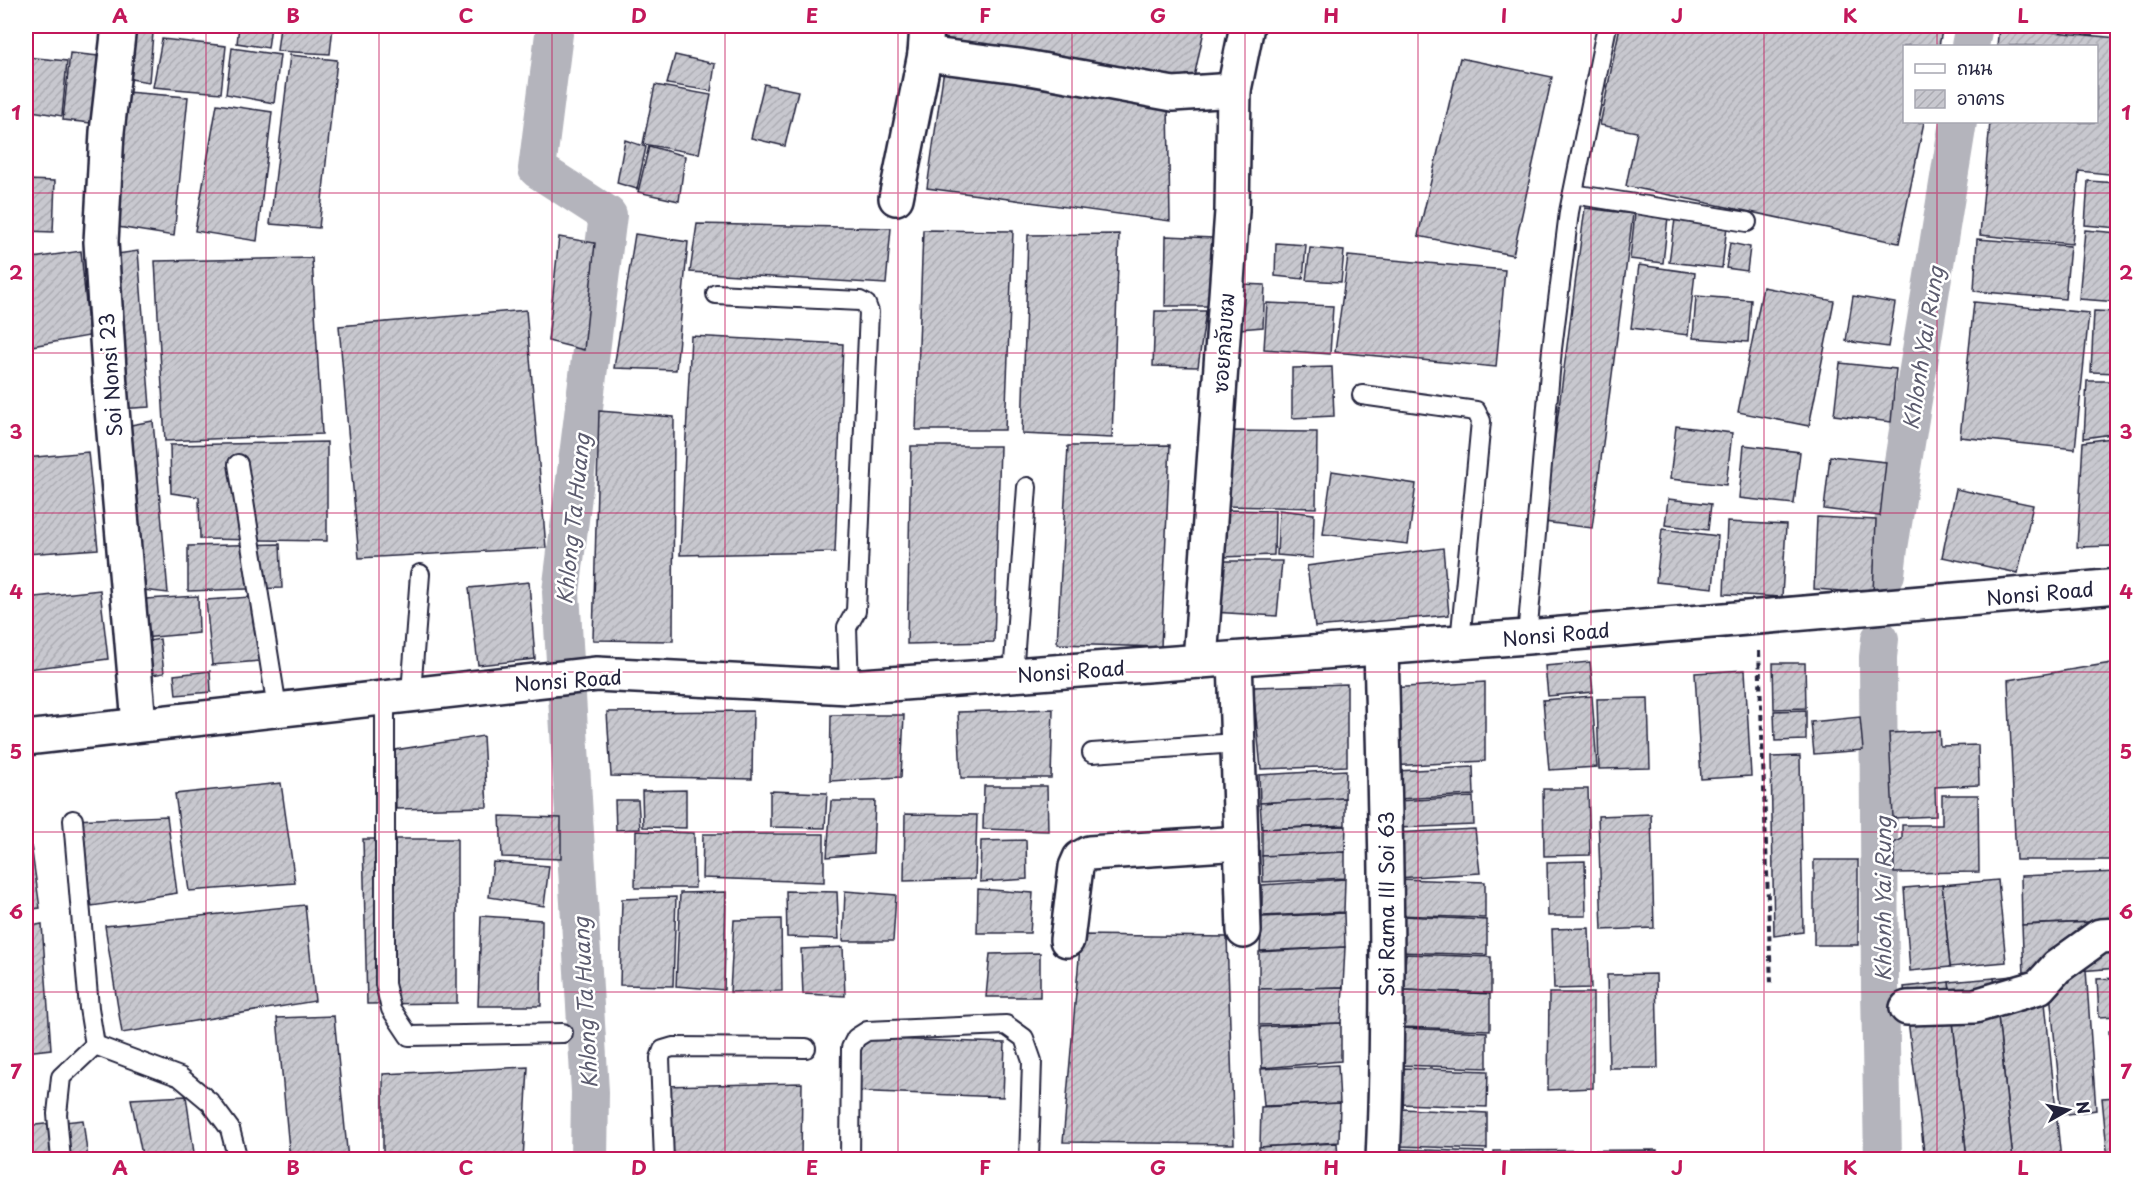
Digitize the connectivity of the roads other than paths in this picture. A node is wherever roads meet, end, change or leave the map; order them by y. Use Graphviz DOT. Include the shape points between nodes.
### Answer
graph roads {
  1 [pos="119,26"];
  2 [pos="1247,26"];
  3 [pos="1607,26"];
  4 [pos="926,40"];
  5 [pos="1234,90"];
  6 [pos="1573,194"];
  7 [pos="896,198"];
  8 [pos="1747,222"];
  9 [pos="716,294"];
  10 [pos="1362,395"];
  11 [pos="238,464"];
  12 [pos="1027,487"];
  13 [pos="420,574"];
  14 [pos="2118,586"];
  15 [pos="1527,637"];
  16 [pos="1460,642"];
  17 [pos="1381,648"];
  18 [pos="1235,659"];
  19 [pos="1200,661"];
  20 [pos="1013,675"];
  21 [pos="849,687"];
  22 [pos="398,694"];
  23 [pos="277,708"];
  24 [pos="139,724"];
  25 [pos="26,738"];
  26 [pos="1237,743"];
  27 [pos="1092,753"];
  28 [pos="73,820"];
  29 [pos="1241,843"];
  30 [pos="1244,931"];
  31 [pos="2118,935"];
  32 [pos="1067,940"];
  33 [pos="1907,1008"];
  34 [pos="563,1033"];
  35 [pos="95,1045"];
  36 [pos="806,1048"];
  37 [pos="61,1160"];
  38 [pos="238,1160"];
  39 [pos="664,1160"];
  40 [pos="850,1160"];
  41 [pos="1029,1160"];
  42 [pos="1383,1160"];
  1 -- 24 [label="street, Soi Nonsi 23" via="107,132 101,242"];
  2 -- 5 [label="street, ซอยกลับชม"];
  3 -- 6 [label="lane"];
  4 -- 5 [label="street" via="1019,66 1173,94"];
  4 -- 7 [label="street"];
  5 -- 19 [label="street, ซอยกลับชม" via="1232,211"];
  6 -- 8 [label="lane"];
  6 -- 15 [label="lane" via="1552,348"];
  9 -- 21 [label="lane" via="860,301 869,312 856,611 847,627"];
  10 -- 16 [label="lane" via="1476,411 1480,415"];
  11 -- 23 [label="lane"];
  12 -- 20 [label="lane"];
  13 -- 22 [label="lane"];
  14 -- 15 [label="street, Nonsi Road"];
  15 -- 16 [label="street, Nonsi Road"];
  16 -- 17 [label="street, Nonsi Road"];
  17 -- 18 [label="street, Nonsi Road"];
  17 -- 42 [label="street, Soi Rama III Soi 63" via="1387,1082"];
  18 -- 19 [label="street, Nonsi Road"];
  18 -- 26 [label="street"];
  19 -- 20 [label="street, Nonsi Road"];
  20 -- 21 [label="street, Nonsi Road"];
  21 -- 22 [label="street, Nonsi Road" via="597,674"];
  22 -- 23 [label="street, Nonsi Road"];
  22 -- 34 [label="lane" via="385,984 391,1009 409,1036"];
  23 -- 24 [label="street, Nonsi Road"];
  24 -- 25 [label="street, Nonsi Road"];
  26 -- 27 [label="lane"];
  26 -- 29 [label="street"];
  28 -- 35 [label="lane"];
  29 -- 30 [label="street"];
  29 -- 32 [label="street" via="1089,853 1080,858"];
  31 -- 33 [label="street" via="2100,936 2057,967 2039,987 1975,1006"];
  35 -- 37 [label="lane" via="61,1077 57,1114"];
  35 -- 38 [label="lane" via="180,1077 210,1102 230,1129"];
  36 -- 39 [label="lane" via="663,1050 660,1058"];
  40 -- 41 [label="lane" via="851,1048 856,1038 867,1031 1006,1025 1024,1038 1032,1061"];
}
